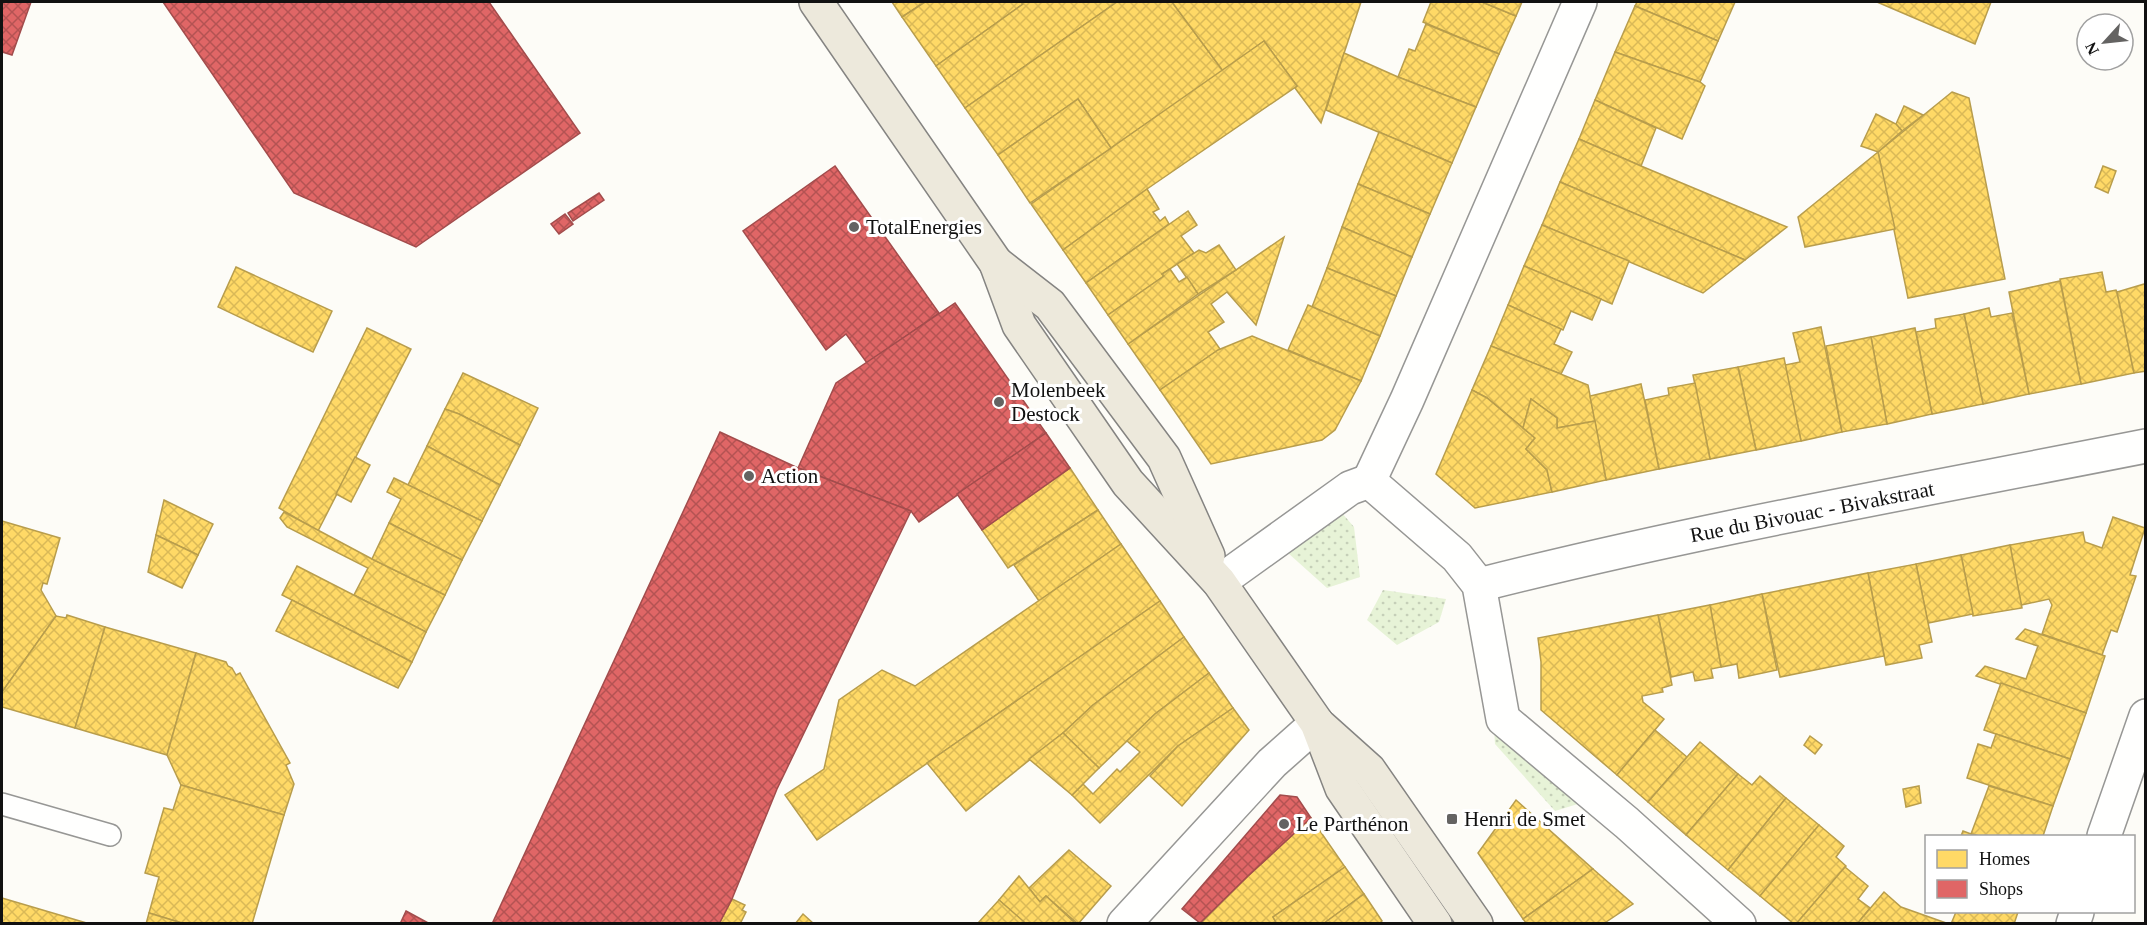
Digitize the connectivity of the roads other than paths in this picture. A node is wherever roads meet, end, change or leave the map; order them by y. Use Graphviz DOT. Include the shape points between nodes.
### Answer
graph roads {
  1 [pos="816,2"];
  2 [pos="1580,2"];
  3 [pos="996,263"];
  4 [pos="2145,446"];
  5 [pos="1369,481"];
  6 [pos="1219,582"];
  7 [pos="1479,585"];
  8 [pos="2145,716"];
  9 [pos="1317,723"];
  10 [pos="2,804"];
  11 [pos="110,835"];
  12 [pos="2104,835"];
  13 [pos="1128,919"];
  14 [pos="1435,924"];
  15 [pos="1476,924"];
  16 [pos="1739,924"];
  1 -- 3 [label="main road"];
  2 -- 5 [label="street"];
  3 -- 6 [label="main road" via="1019,325 1128,483"];
  3 -- 6 [label="main road" via="1050,304 1164,458"];
  4 -- 7 [label="street, Rue du Bivouac - Bivakstraat" via="1805,513"];
  5 -- 6 [label="street" via="1350,488"];
  5 -- 7 [label="street" via="1457,557"];
  6 -- 9 [label="main road"];
  7 -- 16 [label="street" via="1503,719"];
  8 -- 12 [label="street"];
  9 -- 13 [label="street" via="1272,764"];
  9 -- 14 [label="main road" via="1342,788"];
  9 -- 15 [label="main road" via="1369,770"];
  10 -- 11 [label="lane"];
}
